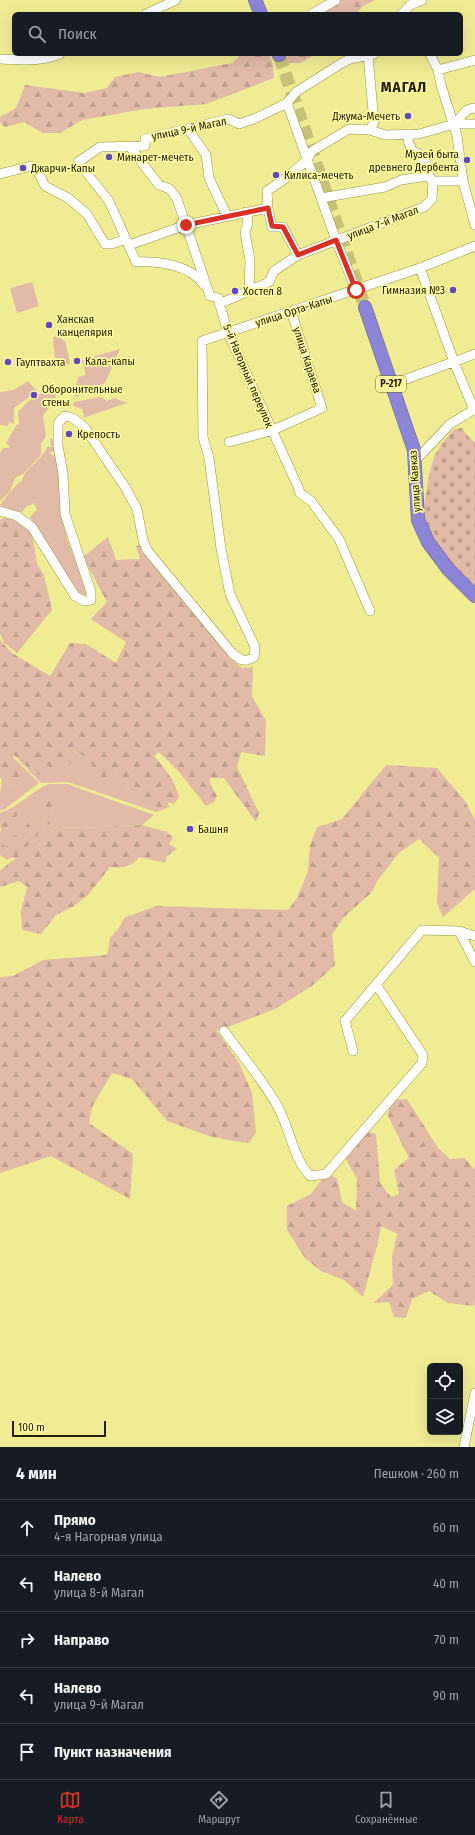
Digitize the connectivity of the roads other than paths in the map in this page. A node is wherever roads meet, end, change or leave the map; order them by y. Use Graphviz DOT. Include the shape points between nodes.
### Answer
graph roads {
  1 [pos="176,0"];
  2 [pos="255,0"];
  3 [pos="336,0"];
  4 [pos="422,0"];
  5 [pos="410,10"];
  6 [pos="150,12"];
  7 [pos="260,12"];
  8 [pos="315,12"];
  9 [pos="56,56"];
  10 [pos="366,56"];
  11 [pos="371,56"];
  12 [pos="431,56"];
  13 [pos="0,59"];
  14 [pos="475,60"];
  15 [pos="438,70"];
  16 [pos="287,103"];
  17 [pos="475,108"];
  18 [pos="454,124"];
  19 [pos="475,124"];
  20 [pos="188,129"];
  21 [pos="370,130"];
  22 [pos="408,134"];
  23 [pos="130,147"];
  24 [pos="307,160"];
  25 [pos="0,174"];
  26 [pos="431,179"];
  27 [pos="463,181"];
  28 [pos="321,198"];
  29 [pos="268,208"];
  30 [pos="246,212"];
  31 [pos="227,216"];
  32 [pos="186,225"];
  33 [pos="475,225"];
  34 [pos="336,240"];
  35 [pos="127,242"];
  36 [pos="475,246"];
  37 [pos="298,255"];
  38 [pos="420,268"];
  39 [pos="207,289"];
  40 [pos="356,290"];
  41 [pos="249,291"];
  42 [pos="219,304"];
  43 [pos="365,307"];
  44 [pos="291,312"];
  45 [pos="228,333"];
  46 [pos="475,354"];
  47 [pos="454,362"];
  48 [pos="401,381"];
  49 [pos="474,409"];
  50 [pos="271,430"];
  51 [pos="229,442"];
  52 [pos="415,461"];
  53 [pos="0,511"];
  54 [pos="475,596"];
  55 [pos="370,611"];
  56 [pos="459,931"];
  57 [pos="475,936"];
  58 [pos="475,962"];
  59 [pos="377,986"];
  60 [pos="224,1031"];
  61 [pos="352,1052"];
  62 [pos="475,1393"];
  63 [pos="464,1447"];
  1 -- 6 [label="street"];
  2 -- 7 [label="highway"];
  3 -- 8 [label="street"];
  4 -- 5 [label="street"];
  9 -- 13 [label="street" via="24,61"];
  10 -- 16 [label="street" via="350,59 332,68 296,92"];
  11 -- 21 [label="street" via="374,122"];
  12 -- 15 [label="street"];
  14 -- 15 [label="street"];
  15 -- 18 [label="street"];
  16 -- 20 [label="street, улица 9-й Магал" via="239,124 229,119"];
  16 -- 24 [label="street"];
  17 -- 18 [label="street" via="468,108"];
  18 -- 19 [label="street"];
  18 -- 22 [label="street" via="419,134"];
  18 -- 27 [label="street"];
  20 -- 23 [label="street, улица 9-й Магал" via="145,139 144,146"];
  20 -- 31 [label="street" via="206,155 209,178"];
  21 -- 22 [label="street" via="385,135"];
  21 -- 24 [label="street" via="349,128 312,151"];
  22 -- 26 [label="street" via="411,150 418,153 426,163"];
  23 -- 32 [label="street, 5-й Нагорный переулок" via="159,185 170,189 177,199"];
  23 -- 35 [label="street, улица 9-й Магал" via="100,147 78,162 109,201"];
  24 -- 28 [label="street"];
  24 -- 29 [label="street" via="267,191"];
  25 -- 35 [label="street" via="31,166 46,186 68,198 87,214 105,244"];
  26 -- 27 [label="street"];
  26 -- 28 [label="street" via="400,180 385,187"];
  26 -- 34 [label="street, улица 7-й Магал" via="432,199 424,207"];
  27 -- 33 [label="street"];
  28 -- 34 [label="street"];
  29 -- 30 [label="street"];
  29 -- 37 [label="street" via="272,226 283,227"];
  30 -- 31 [label="street"];
  30 -- 41 [label="street" via="248,222 245,233 250,260"];
  31 -- 32 [label="street"];
  32 -- 35 [label="street"];
  32 -- 39 [label="street, 5-й Нагорный переулок"];
  34 -- 37 [label="street, улица 7-й Магал"];
  34 -- 40 [label="street"];
  35 -- 39 [label="street" via="136,262 150,261 174,265 200,278"];
  36 -- 38 [label="street, улица Орта-Капы"];
  37 -- 41 [label="street, улица 7-й Магал" via="274,271 270,282"];
  38 -- 40 [label="street, улица Орта-Капы"];
  38 -- 47 [label="street"];
  39 -- 42 [label="street, 5-й Нагорный переулок" via="210,296 218,298"];
  40 -- 44 [label="street, улица Орта-Капы"];
  41 -- 42 [label="street, улица 7-й Магал"];
  42 -- 45 [label="street, 5-й Нагорный переулок"];
  43 -- 52 [label="highway, улица Кавказ / Р-217" via="409,432"];
  44 -- 45 [label="street, улица Орта-Капы"];
  44 -- 50 [label="street, улица Караева" via="322,408"];
  45 -- 50 [label="street, 5-й Нагорный переулок"];
  45 -- 53 [label="street, улица Орта-Капы" via="202,341 203,436 209,458 220,549 230,594 254,647 254,658 240,660 232,653 147,550 136,509 125,487 85,428 73,418 65,416 58,423 58,446 66,514 91,592 91,600 84,601 75,596 32,527 17,516"];
  46 -- 47 [label="street"];
  47 -- 48 [label="street"];
  47 -- 49 [label="street"];
  49 -- 52 [label="street" via="450,424"];
  50 -- 51 [label="street"];
  50 -- 55 [label="street, 5-й Нагорный переулок" via="300,493 311,501 339,539"];
  52 -- 54 [label="highway, улица Кавказ / Р-217" via="418,520 428,542 448,569"];
  56 -- 57 [label="street"];
  56 -- 58 [label="street"];
  56 -- 59 [label="street" via="422,930"];
  59 -- 60 [label="street" via="423,1055 422,1063 326,1174 310,1176 301,1166 278,1108"];
  59 -- 61 [label="street" via="345,1021"];
  62 -- 63 [label="street"];
}
